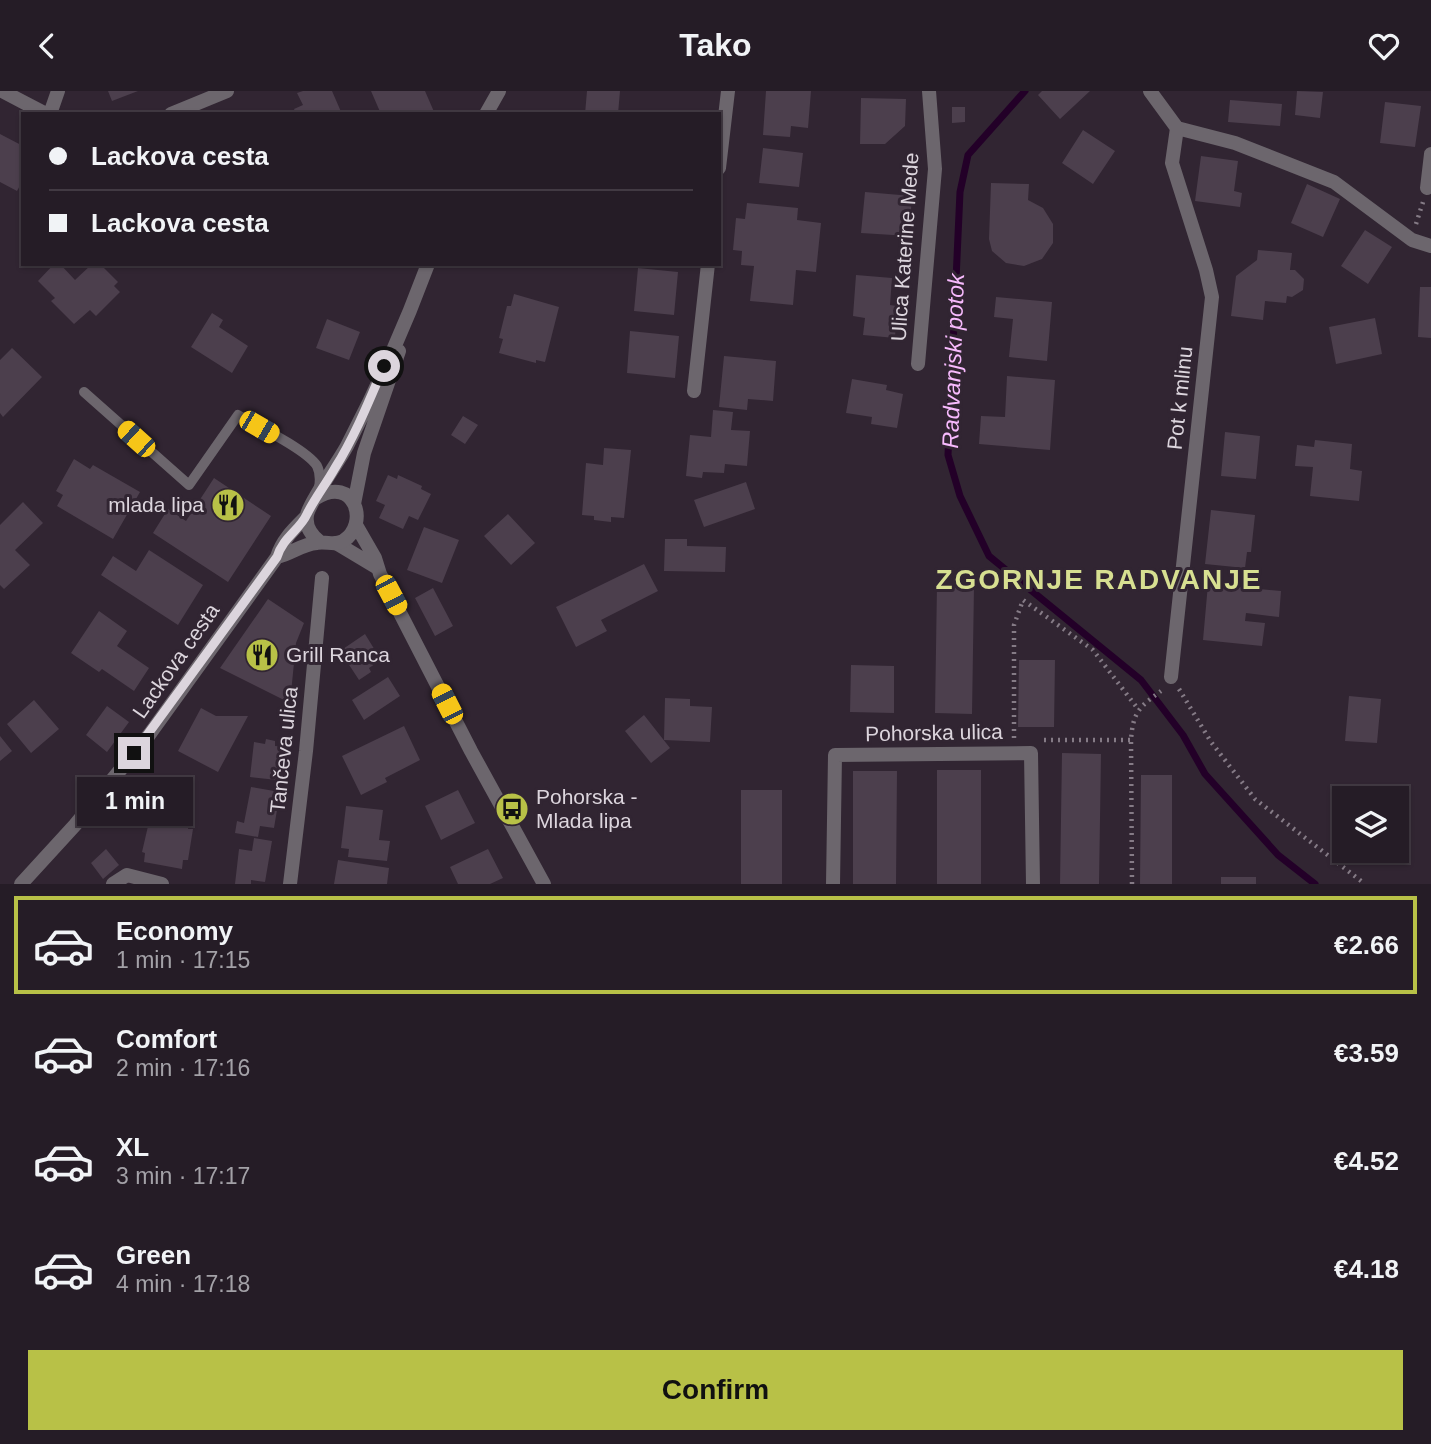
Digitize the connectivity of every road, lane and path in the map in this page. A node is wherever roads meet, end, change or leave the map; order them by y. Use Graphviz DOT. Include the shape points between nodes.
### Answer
graph roads {
  1 [pos="2,91"];
  2 [pos="58,91"];
  3 [pos="227,91"];
  4 [pos="499,91"];
  5 [pos="728,91"];
  6 [pos="929,91"];
  7 [pos="1150,91"];
  8 [pos="44,112"];
  9 [pos="49,112"];
  10 [pos="177,112"];
  11 [pos="487,112"];
  12 [pos="1177,128"];
  13 [pos="721,151"];
  14 [pos="1431,154"];
  15 [pos="1427,187"];
  16 [pos="1412,240"];
  17 [pos="1431,246"];
  18 [pos="427,266"];
  19 [pos="708,266"];
  20 [pos="407,322"];
  21 [pos="918,364"];
  22 [pos="694,391"];
  23 [pos="84,393"];
  24 [pos="316,498"];
  25 [pos="354,504"];
  26 [pos="306,517"];
  27 [pos="356,525"];
  28 [pos="320,542"];
  29 [pos="336,543"];
  30 [pos="277,557"];
  31 [pos="376,567"];
  32 [pos="323,578"];
  33 [pos="1169,682"];
  34 [pos="1138,709"];
  35 [pos="1131,740"];
  36 [pos="1014,753"];
  37 [pos="1031,753"];
  38 [pos="21,884"];
  39 [pos="113,884"];
  40 [pos="162,884"];
  41 [pos="290,884"];
  42 [pos="544,884"];
  43 [pos="834,884"];
  44 [pos="1032,884"];
  45 [pos="1132,884"];
  46 [pos="1365,884"];
  1 -- 8 [label="street"];
  2 -- 9 [label="street"];
  3 -- 10 [label="street"];
  4 -- 11 [label="street"];
  5 -- 13 [label="street"];
  6 -- 21 [label="street, Ulica Katerine Mede" via="935,169"];
  7 -- 12 [label="street"];
  12 -- 16 [label="street" via="1235,143 1334,182"];
  12 -- 33 [label="street, Pot k mlinu" via="1172,163 1212,297"];
  14 -- 15 [label="street"];
  15 -- 16 [label="path"];
  16 -- 17 [label="street"];
  18 -- 20 [label="street"];
  19 -- 22 [label="street"];
  20 -- 24 [label="street" via="362,417"];
  20 -- 25 [label="street" via="364,453"];
  23 -- 24 [label="lane" via="189,485 238,415 301,451 317,466"];
  24 -- 25 [label="street" via="337,491 347,494"];
  24 -- 26 [label="street"];
  25 -- 27 [label="street"];
  26 -- 28 [label="street" via="311,535"];
  26 -- 30 [label="street, Lackova cesta"];
  27 -- 29 [label="street"];
  27 -- 31 [label="street"];
  28 -- 29 [label="street"];
  28 -- 30 [label="street"];
  29 -- 31 [label="street"];
  30 -- 38 [label="street, Lackova cesta" via="149,735"];
  31 -- 42 [label="street"];
  32 -- 41 [label="street, Tančeva ulica"];
  33 -- 34 [label="path"];
  33 -- 46 [label="path" via="1255,799"];
  34 -- 35 [label="path"];
  34 -- 36 [label="path" via="1093,650 1023,600 1014,625"];
  35 -- 37 [label="path" via="1044,740"];
  35 -- 45 [label="path"];
  36 -- 37 [label="street, Pohorska ulica"];
  36 -- 43 [label="street, Pohorska ulica" via="835,755"];
  37 -- 44 [label="street, Pohorska ulica"];
  39 -- 40 [label="street" via="127,875"];
}
